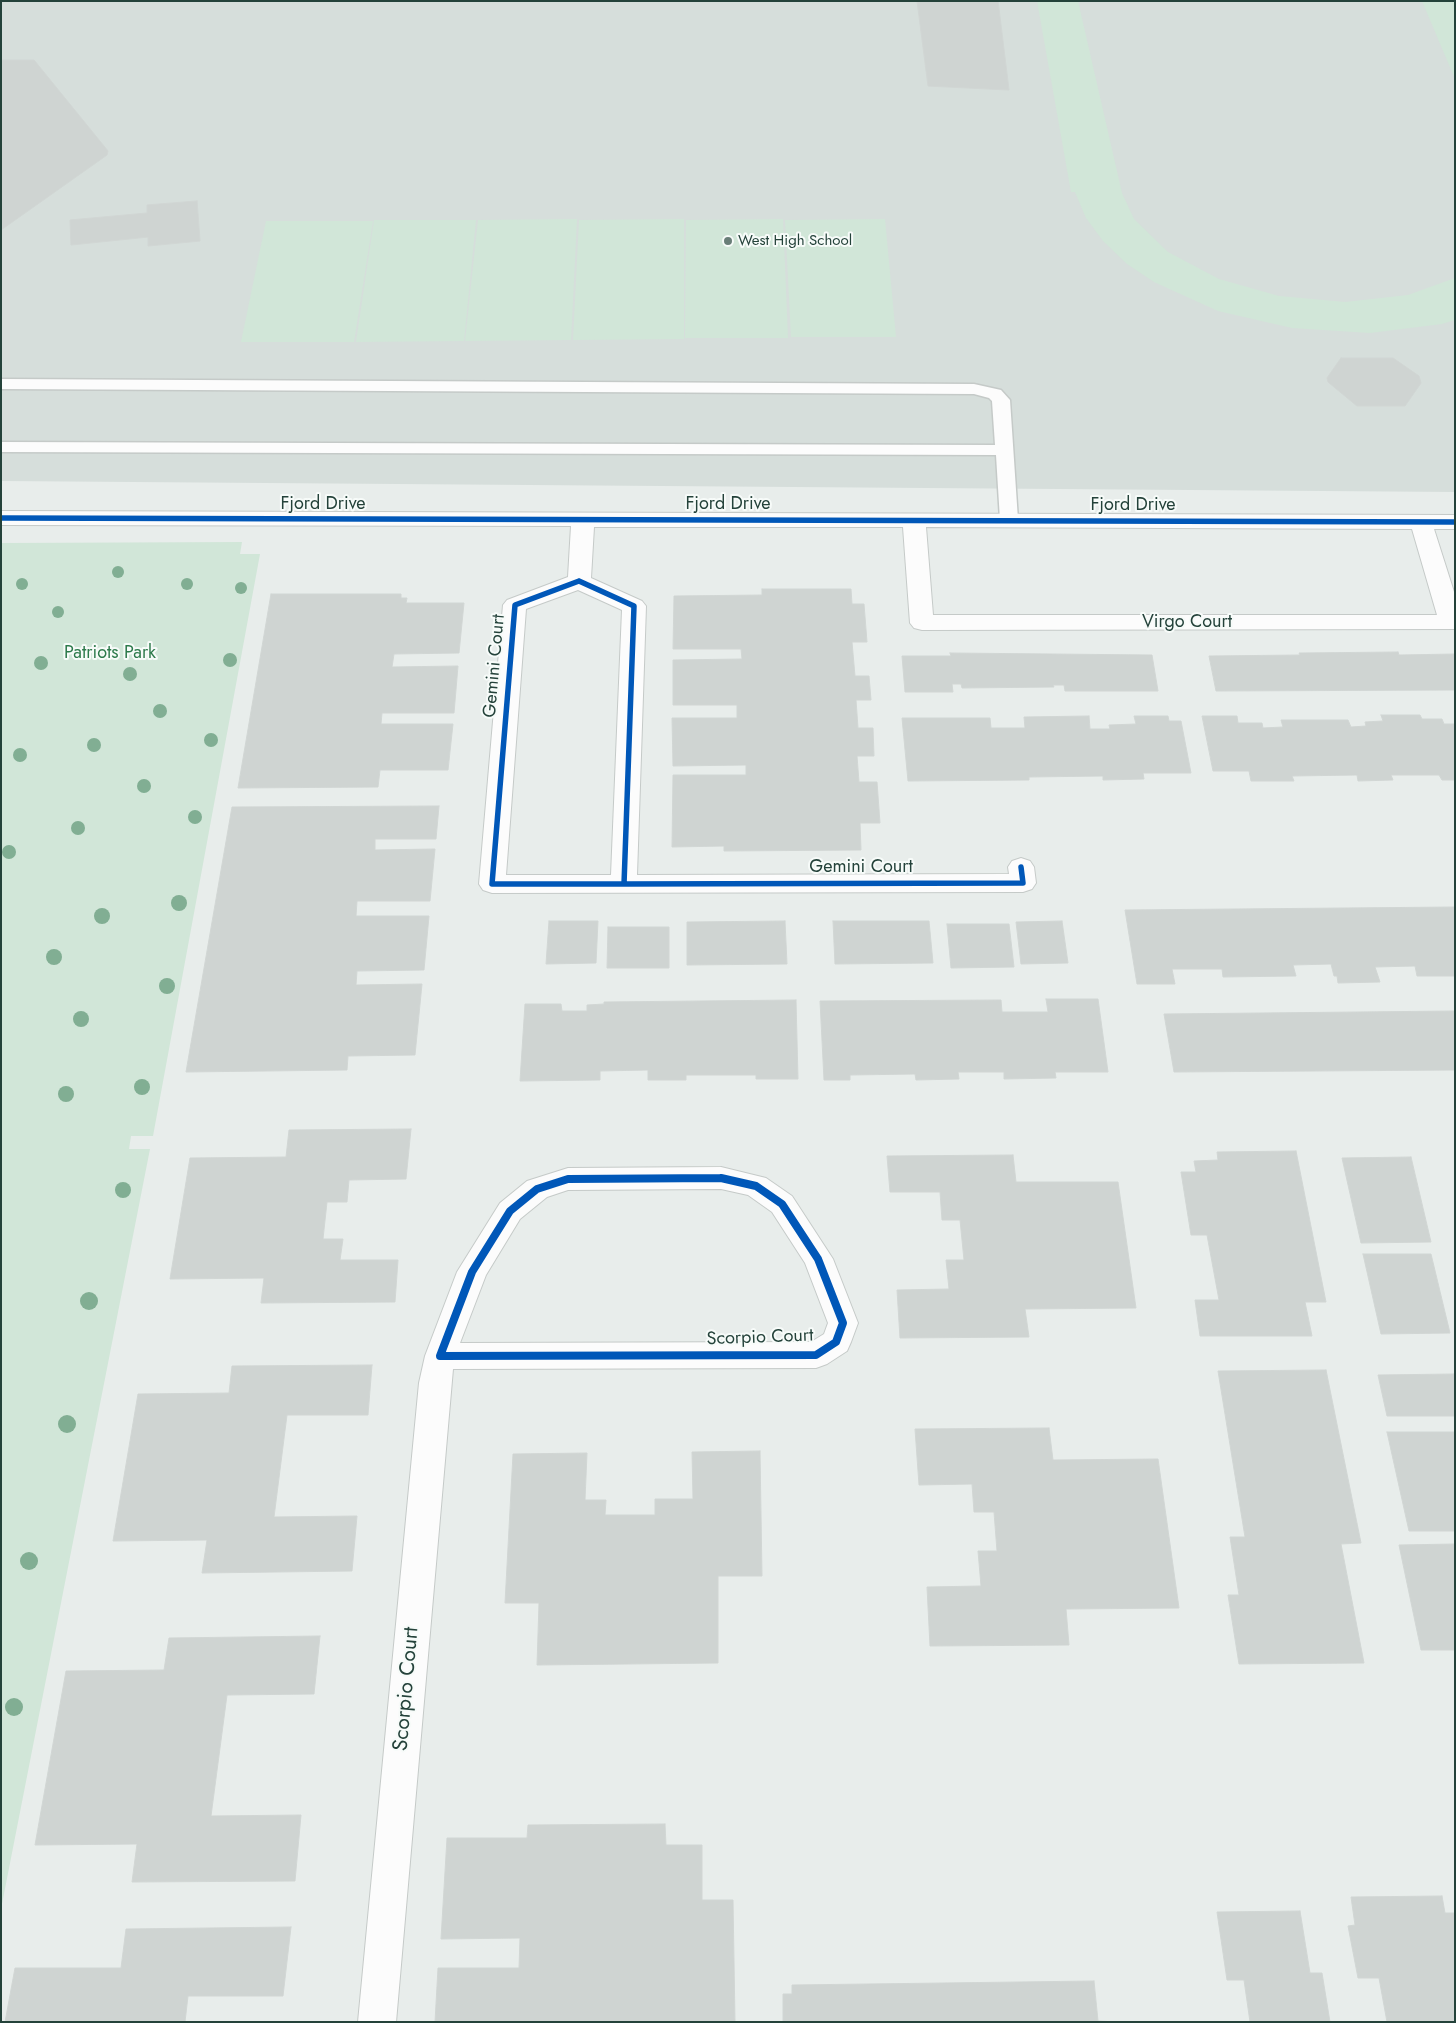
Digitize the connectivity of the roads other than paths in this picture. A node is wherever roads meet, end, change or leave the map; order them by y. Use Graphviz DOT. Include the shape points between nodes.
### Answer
graph roads {
  1 [pos="1,384"];
  2 [pos="1,447"];
  3 [pos="1004,450"];
  4 [pos="1,518"];
  5 [pos="583,520"];
  6 [pos="1009,520"];
  7 [pos="914,521"];
  8 [pos="1421,522"];
  9 [pos="1455,522"];
  10 [pos="579,581"];
  11 [pos="1021,868"];
  12 [pos="624,884"];
  13 [pos="440,1356"];
  14 [pos="378,2022"];
  1 -- 3 [label="lane" via="986,390 1001,400"];
  2 -- 3 [label="lane"];
  3 -- 6 [label="lane"];
  4 -- 5 [label="street, Fjord Drive"];
  5 -- 7 [label="street, Fjord Drive"];
  5 -- 10 [label="street"];
  6 -- 7 [label="street, Fjord Drive"];
  6 -- 8 [label="street, Fjord Drive"];
  7 -- 8 [label="street, Virgo Court" via="922,623 1451,622"];
  8 -- 9 [label="street, Fjord Drive"];
  10 -- 12 [label="street" via="634,606"];
  10 -- 12 [label="street, Gemini Court" via="515,605 492,884"];
  11 -- 12 [label="street, Gemini Court" via="1023,883"];
  13 -- 13 [label="street, Scorpio Court" via="816,1355 836,1342 843,1323 813,1251 782,1204 756,1186 721,1178 568,1179 537,1189 510,1210 472,1272"];
  13 -- 14 [label="street, Scorpio Court"];
}
